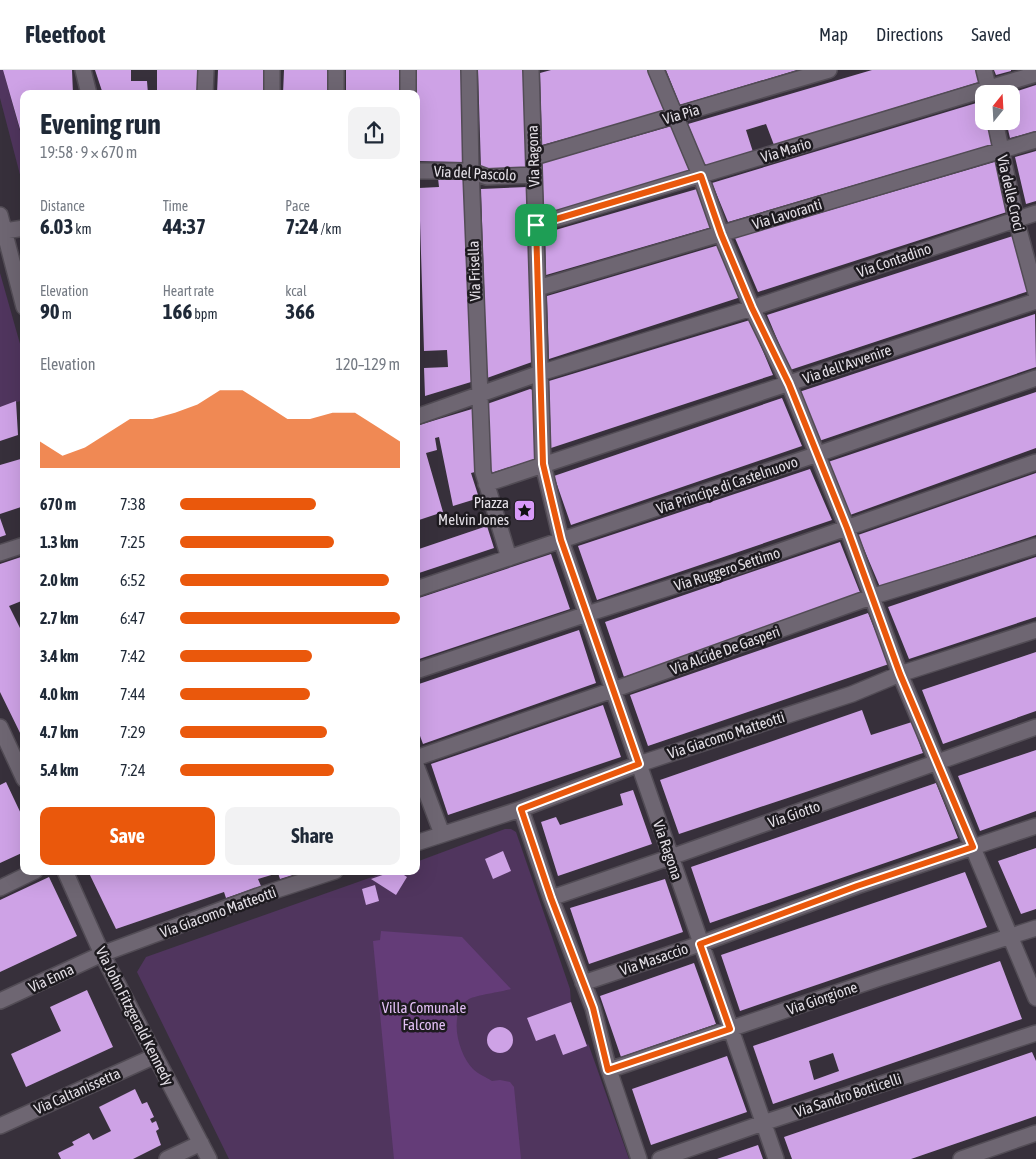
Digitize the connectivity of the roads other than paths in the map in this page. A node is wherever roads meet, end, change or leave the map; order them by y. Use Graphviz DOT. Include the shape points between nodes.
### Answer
graph roads {
  1 [pos="83,70"];
  2 [pos="206,70"];
  3 [pos="272,70"];
  4 [pos="336,70"];
  5 [pos="408,70"];
  6 [pos="469,70"];
  7 [pos="531,70"];
  8 [pos="656,70"];
  9 [pos="829,70"];
  10 [pos="984,70"];
  11 [pos="1036,74"];
  12 [pos="988,85"];
  13 [pos="1006,85"];
  14 [pos="88,90"];
  15 [pos="205,90"];
  16 [pos="272,90"];
  17 [pos="336,90"];
  18 [pos="408,90"];
  19 [pos="975,95"];
  20 [pos="675,116"];
  21 [pos="998,130"];
  22 [pos="1036,140"];
  23 [pos="1002,151"];
  24 [pos="534,157"];
  25 [pos="420,171"];
  26 [pos="471,171"];
  27 [pos="534,175"];
  28 [pos="701,176"];
  29 [pos="1036,213"];
  30 [pos="0,215"];
  31 [pos="1016,219"];
  32 [pos="536,225"];
  33 [pos="20,229"];
  34 [pos="5,231"];
  35 [pos="721,234"];
  36 [pos="538,288"];
  37 [pos="20,291"];
  38 [pos="1036,293"];
  39 [pos="1036,301"];
  40 [pos="752,308"];
  41 [pos="540,373"];
  42 [pos="1036,378"];
  43 [pos="789,384"];
  44 [pos="478,394"];
  45 [pos="420,416"];
  46 [pos="818,454"];
  47 [pos="543,458"];
  48 [pos="1036,462"];
  49 [pos="484,478"];
  50 [pos="847,528"];
  51 [pos="561,540"];
  52 [pos="20,546"];
  53 [pos="1036,546"];
  54 [pos="0,553"];
  55 [pos="508,558"];
  56 [pos="420,587"];
  57 [pos="871,597"];
  58 [pos="587,614"];
  59 [pos="1036,630"];
  60 [pos="420,670"];
  61 [pos="900,674"];
  62 [pos="613,690"];
  63 [pos="1036,727"];
  64 [pos="0,728"];
  65 [pos="420,757"];
  66 [pos="7,760"];
  67 [pos="937,762"];
  68 [pos="639,764"];
  69 [pos="20,775"];
  70 [pos="420,776"];
  71 [pos="521,809"];
  72 [pos="1036,826"];
  73 [pos="442,834"];
  74 [pos="420,842"];
  75 [pos="973,847"];
  76 [pos="671,857"];
  77 [pos="27,875"];
  78 [pos="67,875"];
  79 [pos="323,875"];
  80 [pos="0,888"];
  81 [pos="551,898"];
  82 [pos="1036,928"];
  83 [pos="1010,937"];
  84 [pos="700,944"];
  85 [pos="102,954"];
  86 [pos="583,983"];
  87 [pos="1036,998"];
  88 [pos="0,1001"];
  89 [pos="730,1029"];
  90 [pos="1036,1033"];
  91 [pos="155,1056"];
  92 [pos="608,1070"];
  93 [pos="763,1123"];
  94 [pos="0,1126"];
  95 [pos="1036,1133"];
  96 [pos="201,1143"];
  97 [pos="167,1159"];
  98 [pos="209,1159"];
  99 [pos="639,1159"];
  100 [pos="660,1159"];
  101 [pos="776,1159"];
  102 [pos="961,1159"];
  1 -- 14 [label="street"];
  2 -- 15 [label="street"];
  3 -- 16 [label="street"];
  4 -- 17 [label="street"];
  5 -- 18 [label="street"];
  6 -- 26 [label="street, Via Frisella"];
  7 -- 24 [label="street, Via Ragona"];
  8 -- 20 [label="street"];
  9 -- 20 [label="street, Via Pia"];
  10 -- 12 [label="street"];
  11 -- 13 [label="street, Via Mario"];
  19 -- 28 [label="street, Via Mario"];
  20 -- 24 [label="street, Via Pia"];
  20 -- 28 [label="street"];
  21 -- 23 [label="street, Via delle Croci"];
  22 -- 23 [label="street, Via Lavoranti"];
  23 -- 31 [label="street, Via delle Croci"];
  23 -- 35 [label="street, Via Lavoranti"];
  24 -- 27 [label="street, Via Ragona"];
  25 -- 26 [label="street, Via del Pascolo"];
  26 -- 27 [label="street, Via del Pascolo" via="487,177"];
  26 -- 44 [label="street, Via Frisella"];
  27 -- 32 [label="street, Via Ragona"];
  28 -- 32 [label="street, Via Mario"];
  28 -- 35 [label="street"];
  29 -- 31 [label="street, Via Contadino"];
  30 -- 34 [label="street"];
  31 -- 38 [label="street, Via delle Croci"];
  31 -- 40 [label="street, Via Contadino"];
  32 -- 36 [label="street, Via Ragona"];
  33 -- 34 [label="street"];
  34 -- 37 [label="street"];
  35 -- 36 [label="street, Via Lavoranti"];
  35 -- 40 [label="street"];
  36 -- 41 [label="street, Via Ragona"];
  39 -- 43 [label="street, Via dell'Avvenire"];
  40 -- 41 [label="street, Via Contadino"];
  40 -- 43 [label="street"];
  41 -- 44 [label="street, Via Contadino"];
  41 -- 47 [label="street, Via Ragona"];
  42 -- 46 [label="street, Via Principe di Castelnuovo"];
  43 -- 46 [label="street"];
  43 -- 47 [label="street, Via dell'Avvenire"];
  44 -- 45 [label="street, Via Contadino"];
  44 -- 49 [label="street, Via Frisella"];
  46 -- 50 [label="street"];
  46 -- 51 [label="street, Via Principe di Castelnuovo"];
  47 -- 49 [label="street"];
  47 -- 51 [label="street, Via Ragona"];
  48 -- 50 [label="street, Via Ruggero Settimo"];
  49 -- 55 [label="street, Via Frisella"];
  50 -- 57 [label="street"];
  50 -- 58 [label="street, Via Ruggero Settimo"];
  51 -- 55 [label="street, Via Principe di Castelnuovo"];
  51 -- 58 [label="street, Via Ragona"];
  52 -- 54 [label="street"];
  53 -- 57 [label="street, Via Alcide De Gasperi"];
  55 -- 56 [label="street, Via Principe di Castelnuovo"];
  57 -- 61 [label="street"];
  57 -- 62 [label="street, Via Alcide De Gasperi"];
  58 -- 60 [label="street, Via Ruggero Settimo"];
  58 -- 62 [label="street, Via Ragona"];
  59 -- 61 [label="street, Via Giacomo Matteotti"];
  61 -- 67 [label="street"];
  61 -- 68 [label="street, Via Giacomo Matteotti" via="852,694"];
  62 -- 65 [label="street, Via Alcide De Gasperi"];
  62 -- 68 [label="street, Via Ragona"];
  63 -- 67 [label="street, Via Giotto"];
  64 -- 66 [label="street"];
  66 -- 69 [label="street"];
  67 -- 75 [label="street"];
  67 -- 76 [label="street, Via Giotto"];
  68 -- 71 [label="street, Via Giacomo Matteotti"];
  68 -- 76 [label="street, Via Ragona"];
  70 -- 73 [label="street"];
  71 -- 73 [label="street, Via Giacomo Matteotti"];
  71 -- 81 [label="street"];
  72 -- 75 [label="street, Via Masaccio"];
  73 -- 74 [label="street, Via Giacomo Matteotti"];
  75 -- 83 [label="street"];
  75 -- 84 [label="street, Via Masaccio"];
  76 -- 81 [label="street, Via Giotto"];
  76 -- 84 [label="street, Via Ragona"];
  77 -- 80 [label="street"];
  78 -- 85 [label="street, Via John Fitzgerald Kennedy"];
  79 -- 85 [label="street, Via Giacomo Matteotti"];
  81 -- 86 [label="street"];
  82 -- 83 [label="street, Via Giorgione"];
  83 -- 87 [label="street"];
  83 -- 89 [label="street, Via Giorgione"];
  84 -- 86 [label="street, Via Masaccio"];
  84 -- 89 [label="street, Via Ragona"];
  85 -- 88 [label="street, Via Enna"];
  85 -- 91 [label="street, Via John Fitzgerald Kennedy"];
  86 -- 92 [label="street" via="593,1008"];
  89 -- 92 [label="street, Via Giorgione"];
  89 -- 93 [label="street, Via Ragona"];
  90 -- 93 [label="street, Via Sandro Botticelli"];
  91 -- 94 [label="street, Via Caltanissetta"];
  91 -- 96 [label="street, Via John Fitzgerald Kennedy"];
  92 -- 99 [label="street"];
  93 -- 100 [label="street, Via Sandro Botticelli"];
  93 -- 101 [label="street, Via Ragona"];
  95 -- 102 [label="street"];
  96 -- 97 [label="street"];
  96 -- 98 [label="street, Via John Fitzgerald Kennedy"];
}
